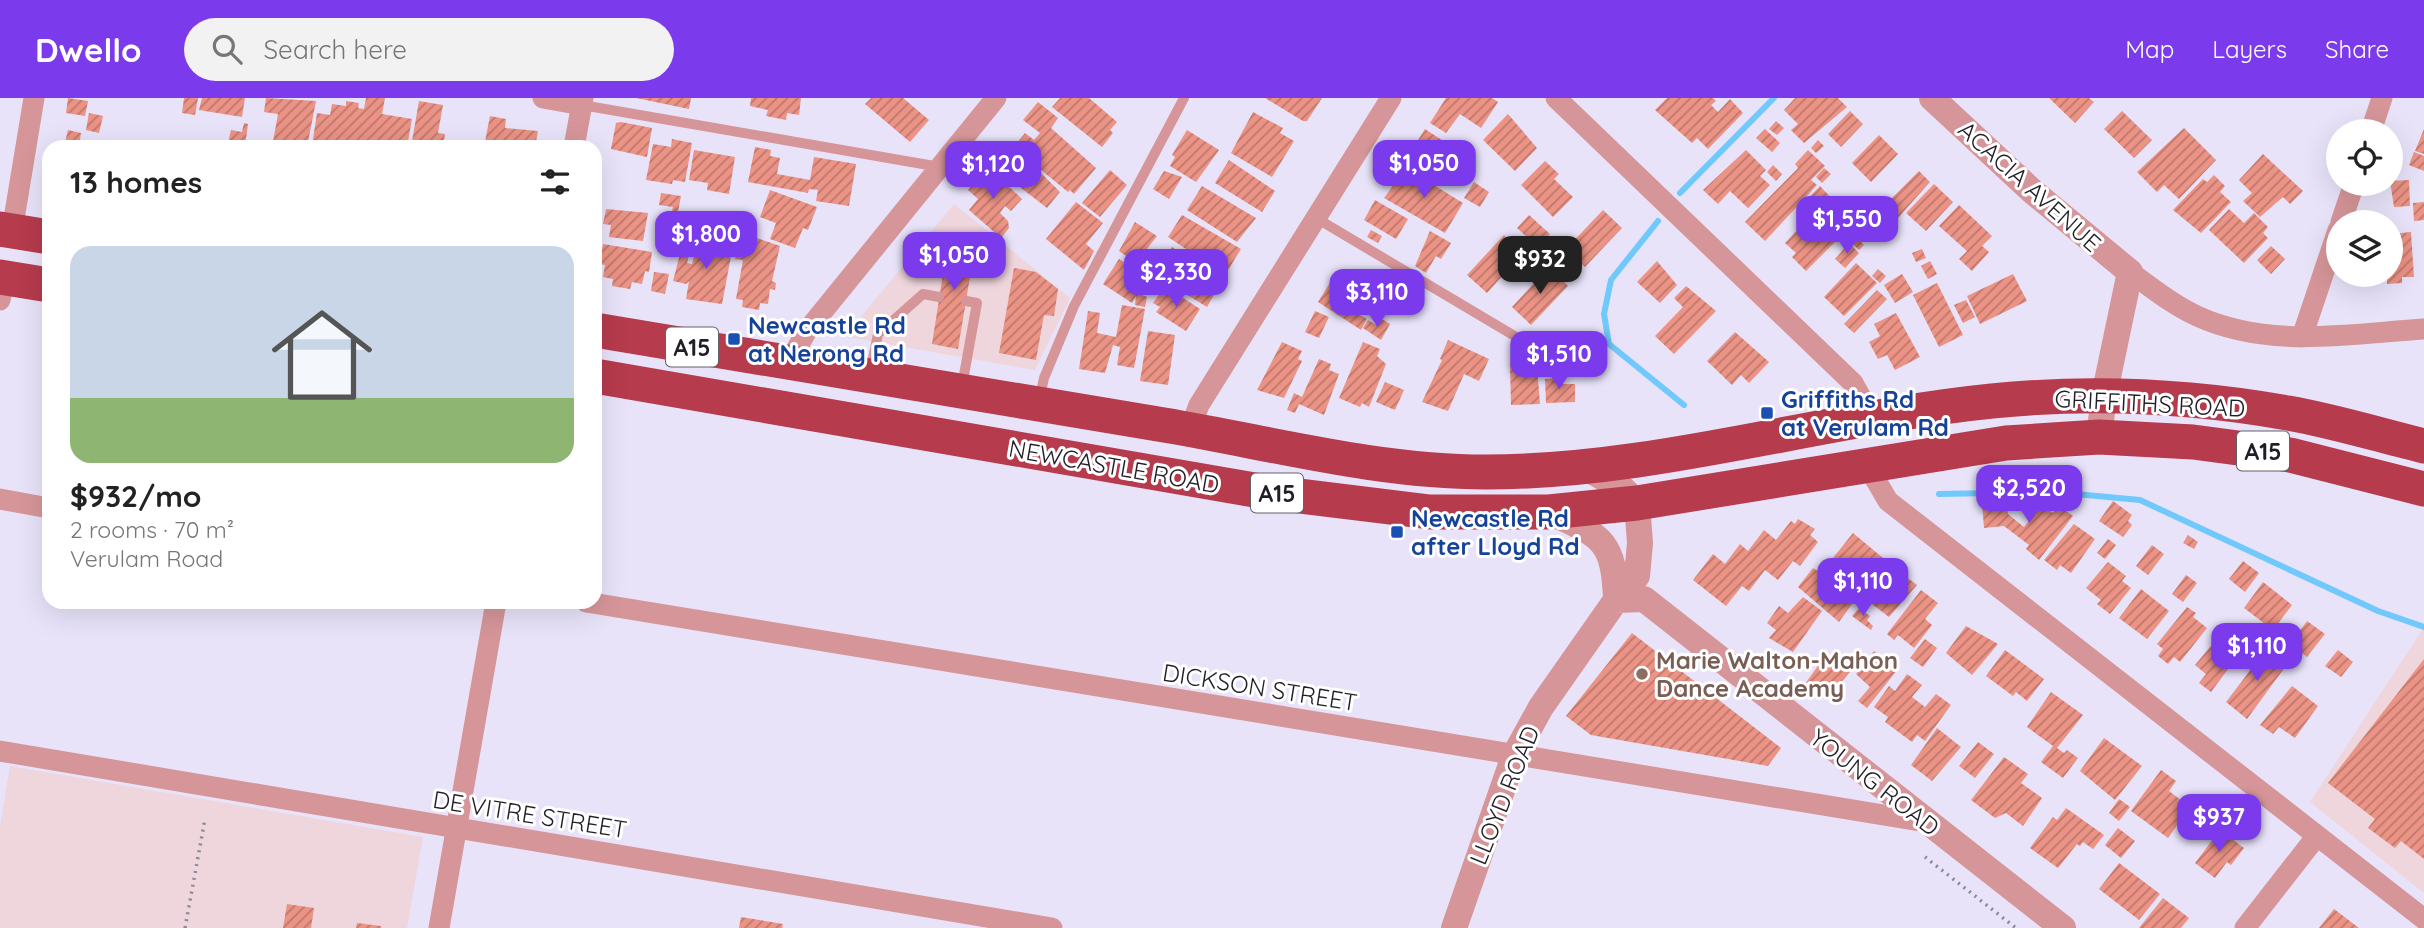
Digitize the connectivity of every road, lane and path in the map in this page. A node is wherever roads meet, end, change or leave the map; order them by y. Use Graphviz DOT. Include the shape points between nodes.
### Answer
graph roads {
  1 [pos="34,98"];
  2 [pos="543,98"];
  3 [pos="996,98"];
  4 [pos="1184,98"];
  5 [pos="1391,98"];
  6 [pos="1556,98"];
  7 [pos="1932,98"];
  8 [pos="2382,98"];
  9 [pos="582,102"];
  10 [pos="2375,119"];
  11 [pos="575,140"];
  12 [pos="940,167"];
  13 [pos="1316,218"];
  14 [pos="6,230"];
  15 [pos="42,236"];
  16 [pos="2326,266"];
  17 [pos="2130,272"];
  18 [pos="2,285"];
  19 [pos="42,285"];
  20 [pos="939,296"];
  21 [pos="966,301"];
  22 [pos="2424,329"];
  23 [pos="602,331"];
  24 [pos="2302,337"];
  25 [pos="1550,357"];
  26 [pos="789,363"];
  27 [pos="870,376"];
  28 [pos="602,377"];
  29 [pos="960,391"];
  30 [pos="2104,396"];
  31 [pos="1038,404"];
  32 [pos="776,408"];
  33 [pos="1873,419"];
  34 [pos="1190,429"];
  35 [pos="2099,438"];
  36 [pos="2424,446"];
  37 [pos="1867,465"];
  38 [pos="1584,467"];
  39 [pos="2424,489"];
  40 [pos="0,499"];
  41 [pos="1637,503"];
  42 [pos="42,507"];
  43 [pos="1549,512"];
  44 [pos="1616,600"];
  45 [pos="602,605"];
  46 [pos="495,609"];
  47 [pos="0,751"];
  48 [pos="1514,756"];
  49 [pos="205,820"];
  50 [pos="1926,822"];
  51 [pos="455,830"];
  52 [pos="2316,837"];
  53 [pos="1925,857"];
  54 [pos="2424,919"];
  55 [pos="185,928"];
  56 [pos="439,928"];
  57 [pos="1052,928"];
  58 [pos="1454,928"];
  59 [pos="2016,928"];
  60 [pos="2063,928"];
  61 [pos="2245,928"];
  1 -- 14 [label="street"];
  2 -- 9 [label="street"];
  3 -- 12 [label="street"];
  4 -- 31 [label="lane" via="1074,306"];
  5 -- 13 [label="street"];
  6 -- 33 [label="street" via="1853,383"];
  7 -- 17 [label="street, ACACIA AVENUE" via="2032,191"];
  8 -- 10 [label="street"];
  9 -- 11 [label="street"];
  9 -- 12 [label="lane"];
  12 -- 26 [label="street" via="806,332"];
  13 -- 25 [label="lane"];
  13 -- 34 [label="street" via="1199,405"];
  14 -- 15 [label="highway"];
  16 -- 24 [label="street"];
  17 -- 24 [label="street, ACACIA AVENUE" via="2180,307 2218,325 2261,335"];
  17 -- 30 [label="street"];
  18 -- 19 [label="highway"];
  20 -- 27 [label="lane" via="923,294 878,334"];
  21 -- 29 [label="lane" via="977,303"];
  22 -- 24 [label="street, ACACIA AVENUE"];
  23 -- 26 [label="highway, NEWCASTLE ROAD / A15"];
  26 -- 27 [label="highway, NEWCASTLE ROAD / A15"];
  26 -- 32 [label="highway"];
  27 -- 29 [label="highway, NEWCASTLE ROAD / A15"];
  28 -- 32 [label="highway, NEWCASTLE ROAD / A15"];
  29 -- 31 [label="highway, NEWCASTLE ROAD / A15"];
  30 -- 33 [label="highway, GRIFFITHS ROAD / A15" via="1991,401"];
  30 -- 35 [label="street"];
  30 -- 36 [label="highway, GRIFFITHS ROAD / A15" via="2260,408"];
  31 -- 34 [label="highway, NEWCASTLE ROAD / A15"];
  32 -- 43 [label="highway, NEWCASTLE ROAD / A15" via="1352,504 1430,512"];
  33 -- 38 [label="highway, GRIFFITHS ROAD / A15"];
  34 -- 38 [label="highway, NEWCASTLE ROAD / A15" via="1416,469 1484,472"];
  35 -- 37 [label="highway, GRIFFITHS ROAD / A15" via="2006,443"];
  35 -- 39 [label="highway, GRIFFITHS ROAD / A15" via="2193,442 2290,455"];
  37 -- 41 [label="highway, GRIFFITHS ROAD / A15"];
  37 -- 52 [label="street" via="1888,501"];
  38 -- 41 [label="street" via="1623,489"];
  40 -- 42 [label="street"];
  41 -- 43 [label="highway, NEWCASTLE ROAD / A15"];
  41 -- 44 [label="street, LLOYD ROAD" via="1639,572"];
  43 -- 44 [label="street" via="1602,541 1613,563"];
  44 -- 48 [label="street, LLOYD ROAD" via="1541,707"];
  44 -- 50 [label="street, YOUNG ROAD" via="1644,599"];
  45 -- 48 [label="street, DICKSON STREET"];
  46 -- 51 [label="street"];
  47 -- 51 [label="street, DE VITRE STREET"];
  48 -- 50 [label="street, DICKSON STREET"];
  48 -- 58 [label="street, LLOYD ROAD"];
  49 -- 55 [label="path"];
  50 -- 60 [label="street, YOUNG ROAD"];
  51 -- 56 [label="street"];
  51 -- 57 [label="street, DE VITRE STREET"];
  52 -- 54 [label="street"];
  52 -- 61 [label="street"];
  53 -- 59 [label="path"];
}
